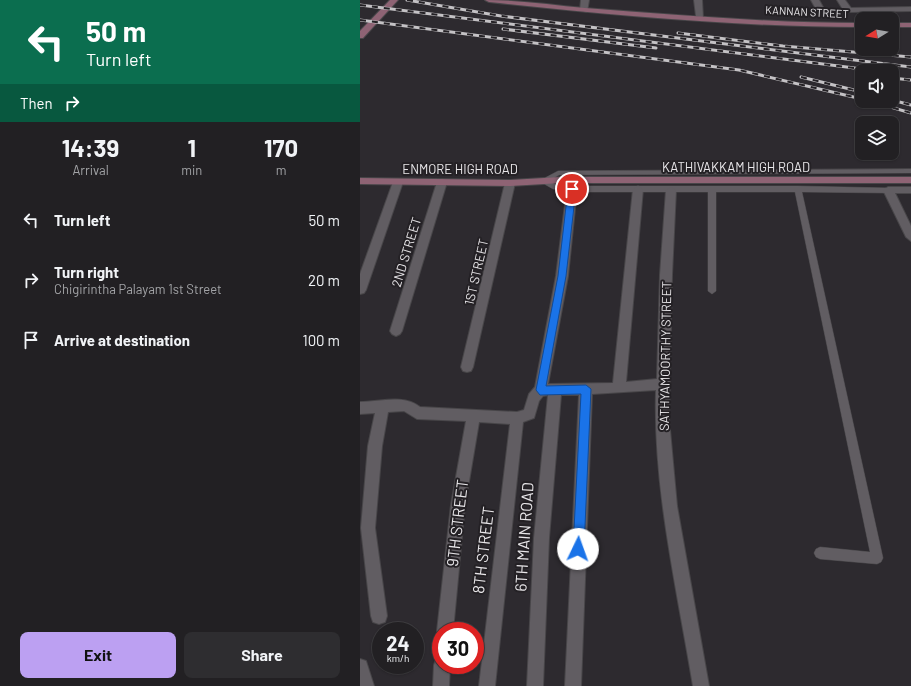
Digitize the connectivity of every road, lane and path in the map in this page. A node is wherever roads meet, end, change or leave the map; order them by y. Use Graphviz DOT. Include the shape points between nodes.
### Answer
graph roads {
  1 [pos="394,0"];
  2 [pos="489,0"];
  3 [pos="585,0"];
  4 [pos="698,0"];
  5 [pos="815,0"];
  6 [pos="841,0"];
  7 [pos="900,0"];
  8 [pos="820,9"];
  9 [pos="908,9"];
  10 [pos="584,10"];
  11 [pos="700,16"];
  12 [pos="855,25"];
  13 [pos="899,25"];
  14 [pos="911,25"];
  15 [pos="360,36"];
  16 [pos="911,171"];
  17 [pos="543,180"];
  18 [pos="561,180"];
  19 [pos="911,180"];
  20 [pos="360,181"];
  21 [pos="398,182"];
  22 [pos="442,182"];
  23 [pos="510,182"];
  24 [pos="572,189"];
  25 [pos="638,189"];
  26 [pos="671,190"];
  27 [pos="712,190"];
  28 [pos="798,190"];
  29 [pos="888,190"];
  30 [pos="911,190"];
  31 [pos="908,223"];
  32 [pos="911,237"];
  33 [pos="360,290"];
  34 [pos="712,291"];
  35 [pos="396,331"];
  36 [pos="467,367"];
  37 [pos="662,384"];
  38 [pos="619,388"];
  39 [pos="586,389"];
  40 [pos="548,390"];
  41 [pos="383,407"];
  42 [pos="360,408"];
  43 [pos="473,416"];
  44 [pos="517,418"];
  45 [pos="820,553"];
  46 [pos="379,616"];
  47 [pos="446,622"];
  48 [pos="360,667"];
  49 [pos="442,674"];
  50 [pos="366,686"];
  51 [pos="441,686"];
  52 [pos="487,686"];
  53 [pos="535,686"];
  54 [pos="573,686"];
  55 [pos="701,686"];
  1 -- 15 [label="street"];
  2 -- 10 [label="street, KANNAN STREET"];
  3 -- 10 [label="street"];
  4 -- 11 [label="street"];
  5 -- 8 [label="street"];
  6 -- 9 [label="street" via="850,10"];
  7 -- 9 [label="street"];
  10 -- 11 [label="street, KANNAN STREET"];
  11 -- 12 [label="street, KANNAN STREET" via="810,25"];
  13 -- 14 [label="street"];
  16 -- 17 [label="lane" via="558,173"];
  17 -- 18 [label="street, ENMORE HIGH ROAD"];
  17 -- 23 [label="street, ENMORE HIGH ROAD"];
  17 -- 24 [label="lane" via="556,188"];
  18 -- 19 [label="street, KATHIVAKKAM HIGH ROAD"];
  20 -- 21 [label="street, ENMORE HIGH ROAD"];
  21 -- 22 [label="street, ENMORE HIGH ROAD"];
  21 -- 33 [label="street"];
  22 -- 23 [label="street, ENMORE HIGH ROAD"];
  22 -- 35 [label="street, 2ND STREET"];
  23 -- 36 [label="street, 1ST STREET"];
  24 -- 25 [label="lane"];
  24 -- 40 [label="street"];
  25 -- 26 [label="lane"];
  25 -- 38 [label="street"];
  26 -- 27 [label="lane"];
  26 -- 37 [label="street, SATHYAMOORTHY STREET"];
  27 -- 28 [label="lane"];
  27 -- 34 [label="lane"];
  28 -- 29 [label="lane"];
  28 -- 45 [label="lane" via="877,558"];
  29 -- 30 [label="street"];
  29 -- 31 [label="street"];
  31 -- 32 [label="street"];
  37 -- 38 [label="street"];
  37 -- 55 [label="street, SATHYAMOORTHY STREET" via="662,419 670,506"];
  38 -- 39 [label="street"];
  39 -- 40 [label="street"];
  39 -- 54 [label="street"];
  40 -- 44 [label="street" via="535,393 529,414"];
  40 -- 53 [label="street, 6TH MAIN ROAD"];
  41 -- 42 [label="street"];
  41 -- 43 [label="street" via="398,404 409,406 417,413"];
  41 -- 46 [label="street" via="375,446 368,528"];
  43 -- 44 [label="street"];
  43 -- 47 [label="street, 9TH STREET" via="458,505"];
  44 -- 52 [label="street, 8TH STREET"];
  48 -- 50 [label="street"];
  49 -- 51 [label="street"];
}
